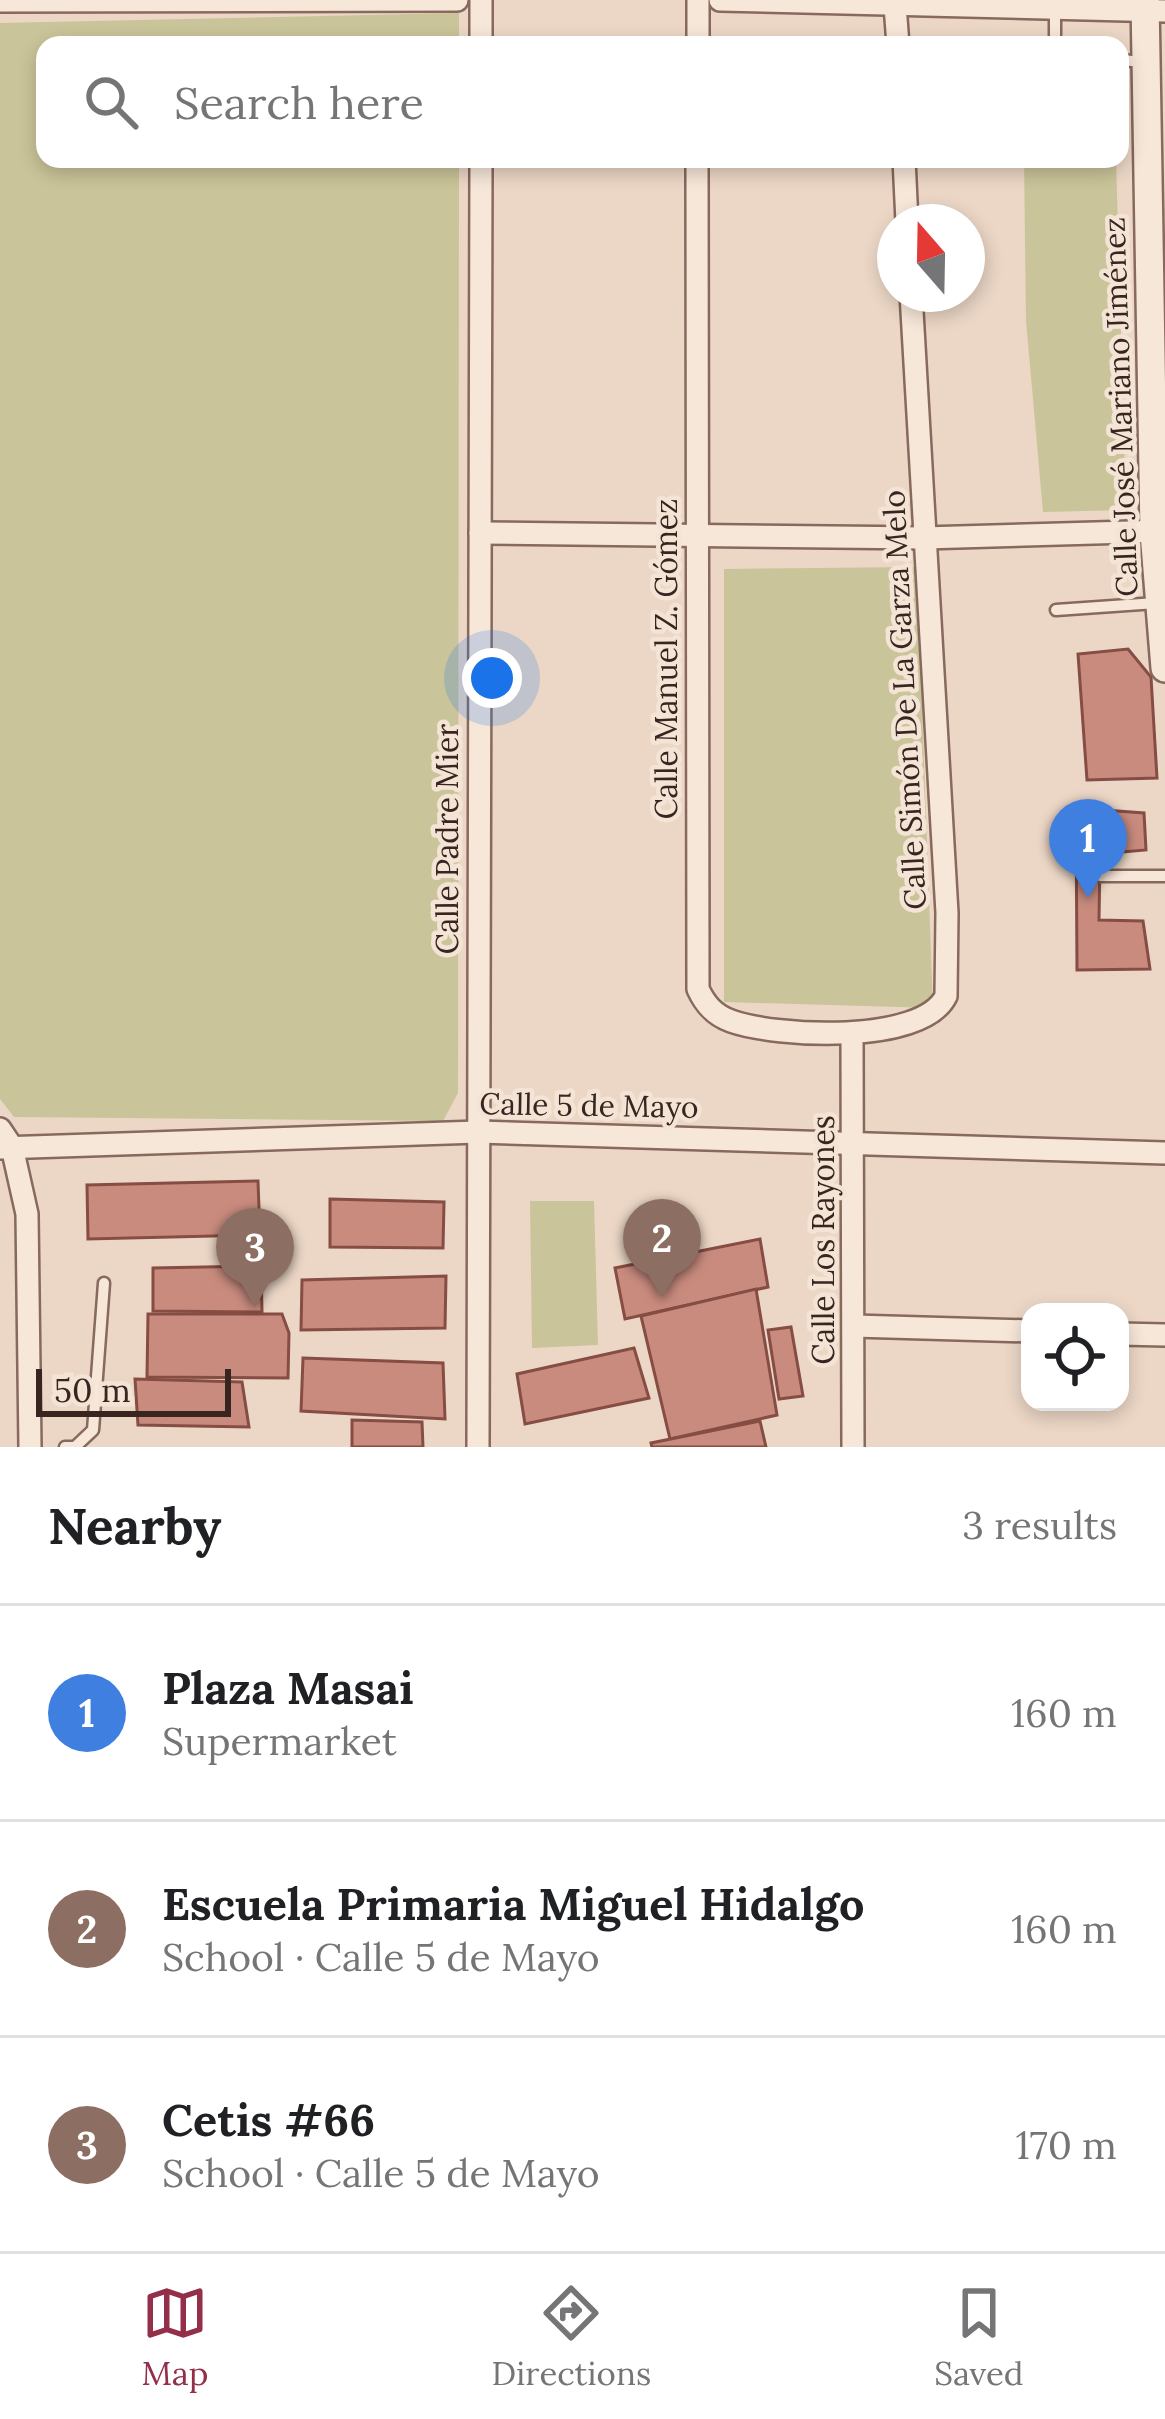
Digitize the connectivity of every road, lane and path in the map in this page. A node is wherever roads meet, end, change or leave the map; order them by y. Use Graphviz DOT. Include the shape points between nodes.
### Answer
graph roads {
  1 [pos="442,0"];
  2 [pos="457,0"];
  3 [pos="481,0"];
  4 [pos="698,0"];
  5 [pos="720,0"];
  6 [pos="0,1"];
  7 [pos="896,5"];
  8 [pos="1151,8"];
  9 [pos="1055,11"];
  10 [pos="481,36"];
  11 [pos="698,36"];
  12 [pos="898,36"];
  13 [pos="1055,36"];
  14 [pos="1132,61"];
  15 [pos="481,168"];
  16 [pos="697,168"];
  17 [pos="904,168"];
  18 [pos="906,204"];
  19 [pos="912,312"];
  20 [pos="1160,532"];
  21 [pos="480,533"];
  22 [pos="694,538"];
  23 [pos="924,538"];
  24 [pos="1159,603"];
  25 [pos="1056,610"];
  26 [pos="1165,668"];
  27 [pos="1100,876"];
  28 [pos="1165,876"];
  29 [pos="852,1033"];
  30 [pos="478,1132"];
  31 [pos="854,1140"];
  32 [pos="4,1141"];
  33 [pos="1165,1154"];
  34 [pos="104,1282"];
  35 [pos="854,1326"];
  36 [pos="0,1327"];
  37 [pos="25,1327"];
  38 [pos="1021,1331"];
  39 [pos="1129,1334"];
  40 [pos="1165,1335"];
  41 [pos="30,1447"];
  42 [pos="41,1447"];
  43 [pos="65,1447"];
  44 [pos="75,1447"];
  45 [pos="478,1447"];
  46 [pos="853,1447"];
  1 -- 2 [label="street"];
  1 -- 6 [label="street"];
  3 -- 10 [label="street"];
  4 -- 11 [label="street"];
  5 -- 7 [label="street"];
  7 -- 9 [label="street"];
  7 -- 12 [label="street"];
  8 -- 9 [label="street"];
  8 -- 14 [label="street, Calle José Mariano Jiménez"];
  9 -- 13 [label="lane"];
  14 -- 20 [label="street, Calle José Mariano Jiménez"];
  15 -- 21 [label="street, Calle Padre Mier"];
  16 -- 22 [label="street, Calle Manuel Z. Gómez"];
  17 -- 18 [label="street"];
  19 -- 23 [label="street, Calle Simón De La Garza Melo"];
  20 -- 23 [label="street"];
  20 -- 24 [label="street, Calle José Mariano Jiménez"];
  21 -- 22 [label="street"];
  21 -- 30 [label="street, Calle Padre Mier"];
  22 -- 23 [label="street"];
  22 -- 29 [label="street, Calle Manuel Z. Gómez" via="698,989 710,1010 730,1021"];
  23 -- 29 [label="street, Calle Simón De La Garza Melo" via="946,996 923,1021"];
  24 -- 25 [label="lane"];
  24 -- 26 [label="street, Calle José Mariano Jiménez"];
  27 -- 28 [label="lane"];
  29 -- 31 [label="street, Calle Los Rayones"];
  30 -- 31 [label="street, Calle 5 de Mayo"];
  30 -- 32 [label="street, Calle 5 de Mayo"];
  30 -- 45 [label="street, Calle Padre Mier"];
  31 -- 33 [label="street, Calle 5 de Mayo"];
  31 -- 35 [label="street, Calle Los Rayones"];
  32 -- 37 [label="street" via="27,1214"];
  34 -- 44 [label="lane" via="93,1430"];
  35 -- 38 [label="street"];
  35 -- 46 [label="street, Calle Los Rayones"];
  36 -- 37 [label="street"];
  37 -- 41 [label="street"];
  39 -- 40 [label="street"];
  41 -- 42 [label="lane"];
  43 -- 44 [label="lane"];
}
